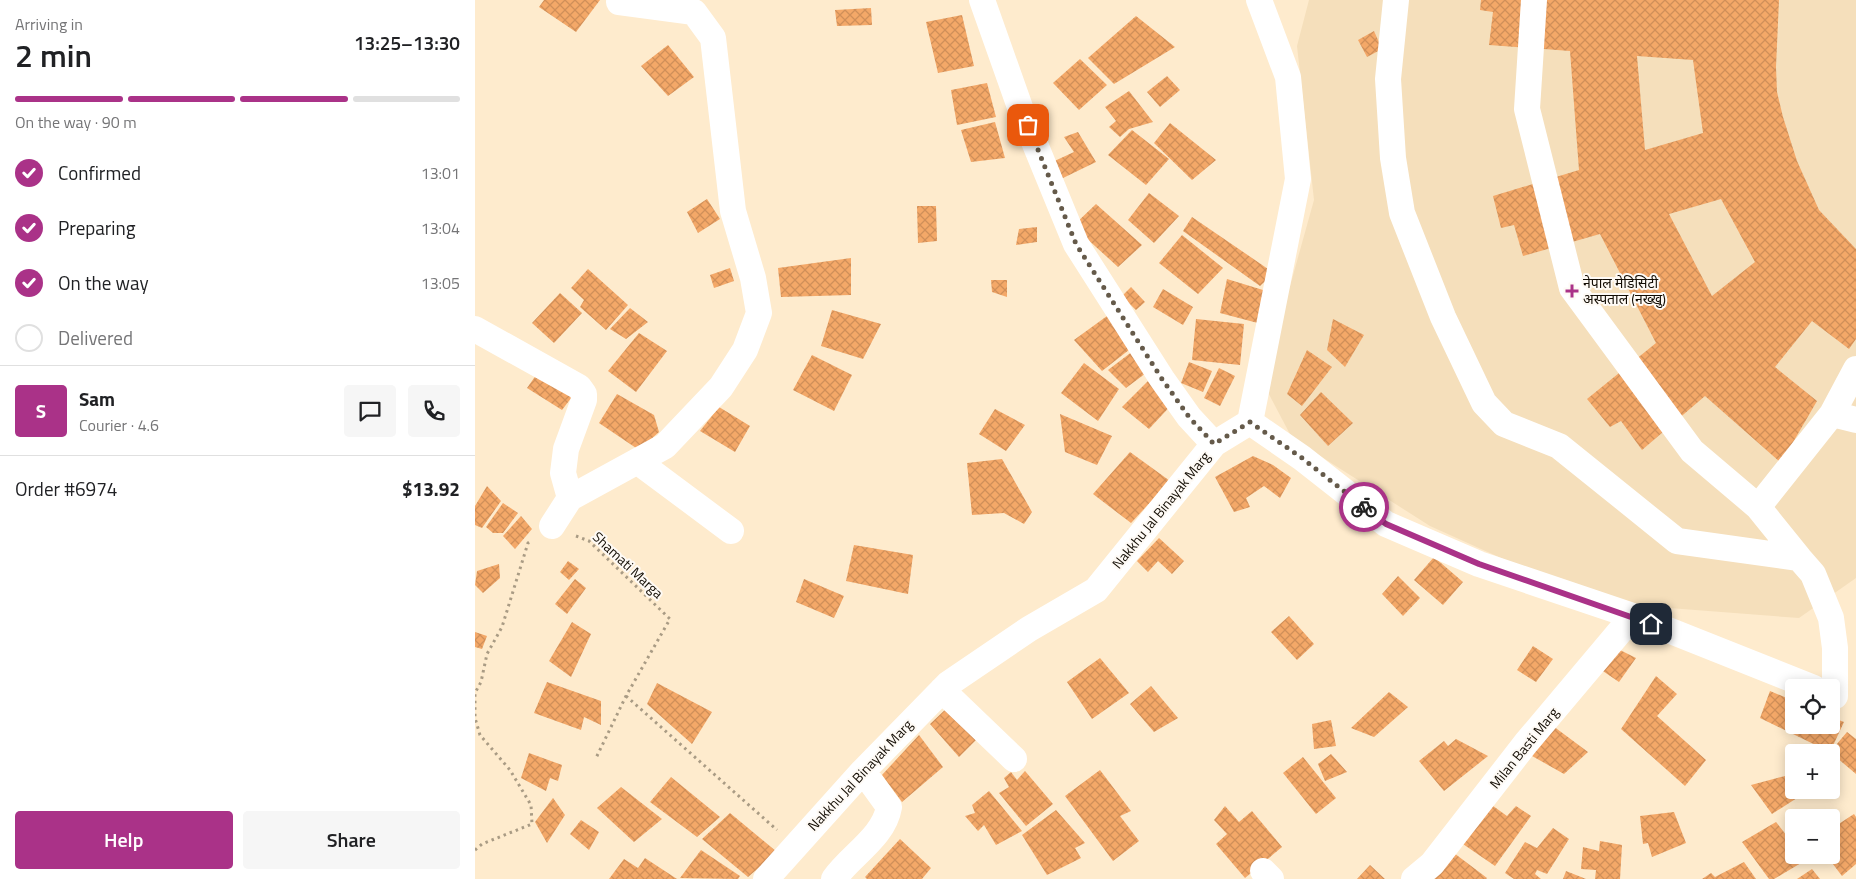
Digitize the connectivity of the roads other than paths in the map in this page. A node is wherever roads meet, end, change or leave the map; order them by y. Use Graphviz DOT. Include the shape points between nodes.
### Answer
graph roads {
  1 [pos="982,0"];
  2 [pos="1259,0"];
  3 [pos="1396,0"];
  4 [pos="1534,0"];
  5 [pos="619,2"];
  6 [pos="694,6"];
  7 [pos="475,328"];
  8 [pos="1856,370"];
  9 [pos="1844,417"];
  10 [pos="1250,422"];
  11 [pos="1214,444"];
  12 [pos="637,461"];
  13 [pos="570,498"];
  14 [pos="1758,507"];
  15 [pos="552,526"];
  16 [pos="731,531"];
  17 [pos="1799,558"];
  18 [pos="1633,616"];
  19 [pos="1791,679"];
  20 [pos="1834,679"];
  21 [pos="942,690"];
  22 [pos="1014,760"];
  23 [pos="863,771"];
  24 [pos="766,879"];
  25 [pos="834,879"];
  26 [pos="1414,879"];
  1 -- 11 [label="street" via="1021,110 1076,244 1162,379 1189,417"];
  2 -- 10 [label="street" via="1288,77 1298,179"];
  3 -- 17 [label="street" via="1388,78 1393,158 1402,213 1443,317 1484,403 1504,424 1559,446 1677,541"];
  4 -- 14 [label="street" via="1527,110 1572,288 1692,451"];
  5 -- 6 [label="street"];
  6 -- 12 [label="street" via="713,38 733,211 753,278 759,313 745,350 721,387 665,446"];
  7 -- 13 [label="street" via="579,388 583,394 584,400 566,449 563,473"];
  8 -- 9 [label="street"];
  9 -- 14 [label="street"];
  10 -- 11 [label="street, Nakkhu Jal Binayak Marg"];
  10 -- 18 [label="street" via="1386,524 1479,564"];
  11 -- 21 [label="street, Nakkhu Jal Binayak Marg" via="1096,590 1029,629"];
  12 -- 13 [label="street"];
  12 -- 16 [label="street"];
  13 -- 15 [label="street"];
  14 -- 17 [label="street"];
  17 -- 20 [label="street" via="1813,574 1831,618"];
  18 -- 19 [label="street"];
  18 -- 26 [label="street, Milan Basti Marg" via="1526,743 1432,864"];
  21 -- 22 [label="street"];
  21 -- 23 [label="street, Nakkhu Jal Binayak Marg"];
  23 -- 24 [label="street, Nakkhu Jal Binayak Marg"];
  23 -- 25 [label="street" via="889,807 887,816"];
}
